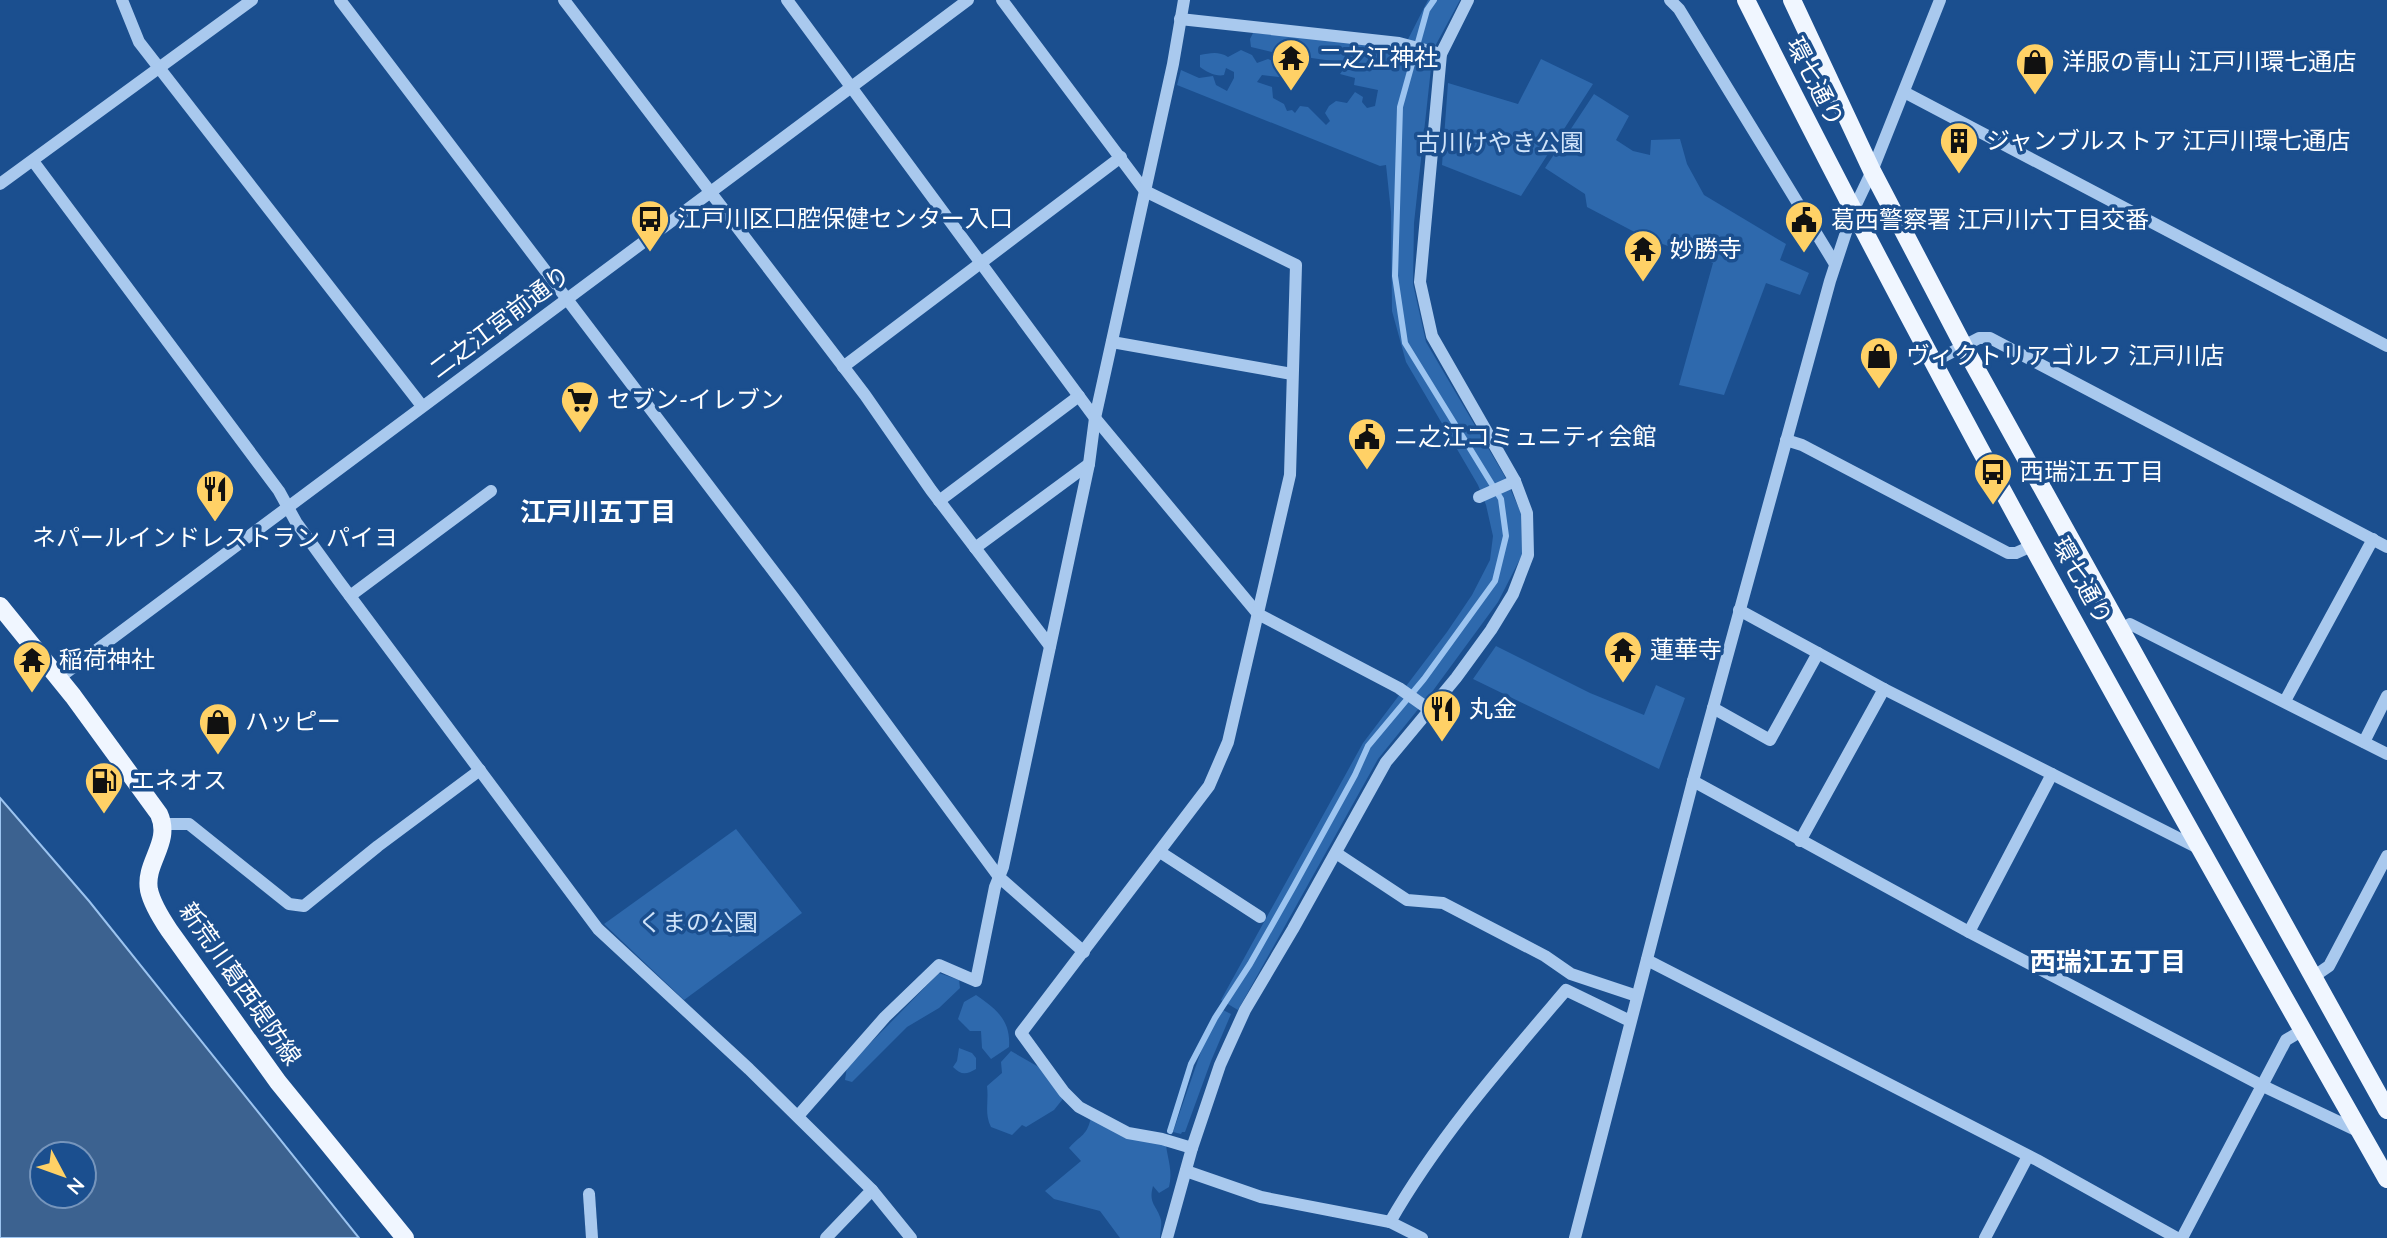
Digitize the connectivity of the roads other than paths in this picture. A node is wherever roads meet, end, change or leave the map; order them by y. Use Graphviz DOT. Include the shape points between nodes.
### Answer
graph roads {
  1 [pos="122,0"];
  2 [pos="252,0"];
  3 [pos="340,0"];
  4 [pos="564,0"];
  5 [pos="787,0"];
  6 [pos="968,0"];
  7 [pos="1002,0"];
  8 [pos="1184,0"];
  9 [pos="1468,0"];
  10 [pos="1670,0"];
  11 [pos="1746,0"];
  12 [pos="1792,0"];
  13 [pos="1940,0"];
  14 [pos="1180,19"];
  15 [pos="1435,53"];
  16 [pos="159,68"];
  17 [pos="851,87"];
  18 [pos="1904,92"];
  19 [pos="1121,158"];
  20 [pos="33,161"];
  21 [pos="1872,171"];
  22 [pos="0,184"];
  23 [pos="1145,191"];
  24 [pos="709,192"];
  25 [pos="1853,211"];
  26 [pos="980,263"];
  27 [pos="1835,264"];
  28 [pos="565,299"];
  29 [pos="1112,342"];
  30 [pos="1963,345"];
  31 [pos="2387,346"];
  32 [pos="1933,362"];
  33 [pos="842,367"];
  34 [pos="1292,374"];
  35 [pos="1079,396"];
  36 [pos="422,406"];
  37 [pos="1096,418"];
  38 [pos="1786,440"];
  39 [pos="1089,464"];
  40 [pos="1515,481"];
  41 [pos="491,491"];
  42 [pos="1479,497"];
  43 [pos="939,501"];
  44 [pos="287,508"];
  45 [pos="2373,539"];
  46 [pos="2034,545"];
  47 [pos="2387,547"];
  48 [pos="975,548"];
  49 [pos="350,596"];
  50 [pos="0,606"];
  51 [pos="1739,610"];
  52 [pos="1258,614"];
  53 [pos="2121,630"];
  54 [pos="1050,646"];
  55 [pos="1818,653"];
  56 [pos="59,678"];
  57 [pos="1884,688"];
  58 [pos="2387,696"];
  59 [pos="2285,701"];
  60 [pos="1713,708"];
  61 [pos="1430,710"];
  62 [pos="2364,742"];
  63 [pos="2387,754"];
  64 [pos="480,770"];
  65 [pos="2052,774"];
  66 [pos="1693,781"];
  67 [pos="164,824"];
  68 [pos="1800,841"];
  69 [pos="2200,849"];
  70 [pos="1160,852"];
  71 [pos="1336,853"];
  72 [pos="2387,856"];
  73 [pos="999,877"];
  74 [pos="1261,917"];
  75 [pos="1969,932"];
  76 [pos="1084,952"];
  77 [pos="1647,960"];
  78 [pos="2313,976"];
  79 [pos="1637,996"];
  80 [pos="1630,1021"];
  81 [pos="2303,1030"];
  82 [pos="2261,1085"];
  83 [pos="2387,1110"];
  84 [pos="798,1116"];
  85 [pos="2360,1132"];
  86 [pos="1192,1148"];
  87 [pos="2028,1156"];
  88 [pos="1186,1171"];
  89 [pos="2387,1179"];
  90 [pos="872,1190"];
  91 [pos="589,1194"];
  92 [pos="1390,1222"];
  93 [pos="405,1238"];
  94 [pos="592,1238"];
  95 [pos="825,1238"];
  96 [pos="911,1238"];
  97 [pos="1167,1238"];
  98 [pos="1422,1238"];
  99 [pos="1575,1238"];
  100 [pos="1986,1238"];
  101 [pos="2179,1238"];
  1 -- 16 [label="street" via="139,43"];
  2 -- 16 [label="street"];
  3 -- 28 [label="street"];
  4 -- 24 [label="street"];
  5 -- 17 [label="street"];
  6 -- 17 [label="street, 二之江宮前通り"];
  7 -- 19 [label="street"];
  8 -- 14 [label="street"];
  9 -- 15 [label="street"];
  10 -- 27 [label="street"];
  11 -- 25 [label="main road, 環七通り"];
  12 -- 21 [label="main road, 環七通り"];
  13 -- 18 [label="street"];
  14 -- 15 [label="street" via="1403,44"];
  14 -- 23 [label="street"];
  15 -- 40 [label="street" via="1420,282 1432,336"];
  16 -- 20 [label="street"];
  16 -- 36 [label="street"];
  17 -- 24 [label="street, 二之江宮前通り"];
  17 -- 26 [label="street"];
  18 -- 21 [label="street"];
  18 -- 31 [label="street"];
  19 -- 23 [label="street"];
  19 -- 26 [label="street"];
  20 -- 22 [label="street"];
  20 -- 44 [label="street" via="279,491"];
  21 -- 25 [label="street"];
  21 -- 30 [label="main road, 環七通り"];
  23 -- 29 [label="street"];
  23 -- 34 [label="street" via="1296,265"];
  24 -- 28 [label="street, 二之江宮前通り"];
  24 -- 33 [label="street"];
  25 -- 27 [label="street"];
  25 -- 32 [label="main road, 環七通り"];
  26 -- 33 [label="street"];
  26 -- 35 [label="street"];
  27 -- 38 [label="street"];
  28 -- 36 [label="street, 二之江宮前通り"];
  28 -- 73 [label="street"];
  29 -- 34 [label="street"];
  29 -- 37 [label="street"];
  30 -- 32 [label="street"];
  30 -- 45 [label="street" via="1990,338 2010,347"];
  30 -- 53 [label="main road, 環七通り"];
  32 -- 46 [label="main road, 環七通り"];
  33 -- 43 [label="street"];
  34 -- 52 [label="street" via="1290,475"];
  35 -- 37 [label="street"];
  35 -- 43 [label="street"];
  36 -- 44 [label="street, 二之江宮前通り"];
  37 -- 39 [label="street"];
  37 -- 52 [label="street"];
  38 -- 46 [label="street" via="2008,553"];
  38 -- 51 [label="street"];
  39 -- 48 [label="street"];
  39 -- 54 [label="street"];
  40 -- 42 [label="street"];
  40 -- 61 [label="street" via="1527,513 1528,555 1513,594 1491,630"];
  41 -- 49 [label="street"];
  43 -- 48 [label="street"];
  44 -- 49 [label="street"];
  44 -- 56 [label="street, 二之江宮前通り"];
  45 -- 47 [label="street"];
  45 -- 59 [label="street"];
  46 -- 69 [label="main road, 環七通り"];
  48 -- 54 [label="street"];
  49 -- 64 [label="street"];
  50 -- 56 [label="main road"];
  51 -- 55 [label="street"];
  51 -- 60 [label="street"];
  52 -- 61 [label="street" via="1399,688"];
  52 -- 70 [label="street" via="1227,742 1209,786"];
  53 -- 59 [label="street" via="2130,624"];
  53 -- 78 [label="main road, 環七通り"];
  54 -- 73 [label="street"];
  55 -- 57 [label="street"];
  55 -- 60 [label="street" via="1770,740"];
  56 -- 67 [label="main road"];
  57 -- 65 [label="street"];
  57 -- 68 [label="street"];
  58 -- 62 [label="street"];
  59 -- 62 [label="street"];
  60 -- 66 [label="street"];
  61 -- 71 [label="street" via="1386,762"];
  62 -- 63 [label="street"];
  64 -- 67 [label="street" via="304,906 289,904 189,824"];
  64 -- 84 [label="street" via="598,929"];
  65 -- 69 [label="street"];
  65 -- 75 [label="street"];
  66 -- 68 [label="street"];
  66 -- 77 [label="street"];
  67 -- 93 [label="main road, 新荒川葛西堤防線" via="149,878 159,914 278,1082"];
  68 -- 75 [label="street"];
  69 -- 81 [label="main road, 環七通り"];
  70 -- 74 [label="street"];
  70 -- 76 [label="street"];
  71 -- 79 [label="street" via="1407,900 1443,903 1570,974"];
  71 -- 86 [label="street" via="1245,1010 1220,1065"];
  72 -- 78 [label="street" via="2329,966"];
  73 -- 76 [label="street"];
  73 -- 84 [label="street" via="976,981 939,965"];
  75 -- 82 [label="street"];
  76 -- 86 [label="street" via="1021,1033 1079,1107 1128,1133"];
  77 -- 79 [label="street"];
  77 -- 87 [label="street"];
  78 -- 83 [label="main road, 環七通り"];
  79 -- 80 [label="street"];
  80 -- 92 [label="street" via="1566,990 1484,1086"];
  80 -- 99 [label="street"];
  81 -- 82 [label="street" via="2286,1040"];
  81 -- 85 [label="main road, 環七通り"];
  82 -- 85 [label="street"];
  82 -- 101 [label="street"];
  84 -- 90 [label="street"];
  85 -- 89 [label="main road, 環七通り"];
  86 -- 88 [label="street"];
  87 -- 100 [label="street"];
  87 -- 101 [label="street"];
  88 -- 92 [label="street" via="1261,1197"];
  88 -- 97 [label="street"];
  90 -- 95 [label="street"];
  90 -- 96 [label="street"];
  91 -- 94 [label="street"];
  92 -- 98 [label="street"];
}
